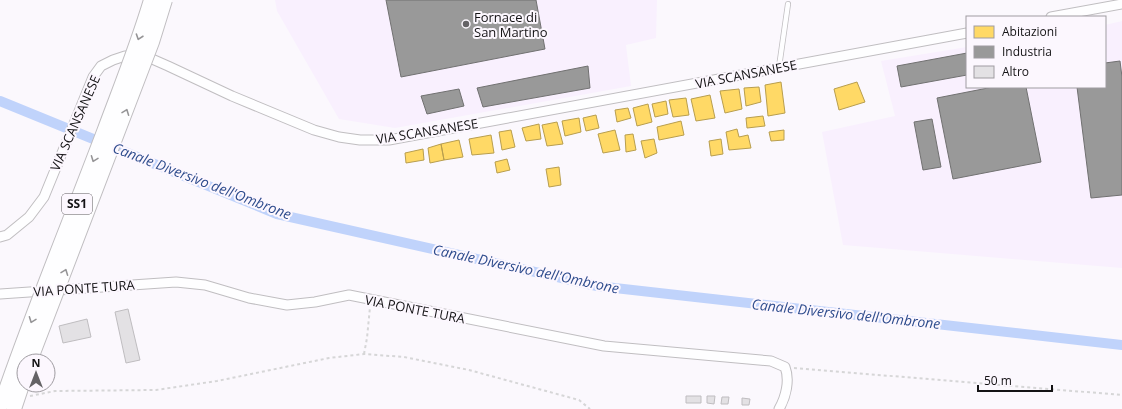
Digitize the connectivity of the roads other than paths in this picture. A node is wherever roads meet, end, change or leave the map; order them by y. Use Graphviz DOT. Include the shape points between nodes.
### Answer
graph roads {
  1 [pos="151,0"];
  2 [pos="165,0"];
  3 [pos="788,4"];
  4 [pos="1122,4"];
  5 [pos="1056,16"];
  6 [pos="966,32"];
  7 [pos="779,68"];
  8 [pos="0,237"];
  9 [pos="0,294"];
  10 [pos="33,353"];
  11 [pos="20,393"];
  12 [pos="0,407"];
  13 [pos="14,409"];
  14 [pos="779,409"];
  1 -- 12 [label="highway, SS1, one-way, bridge" via="140,37 17,356"];
  10 -- 2 [label="highway, SS1, one-way, bridge" via="152,42"];
  3 -- 7 [label="lane"];
  4 -- 5 [label="street"];
  6 -- 7 [label="street, VIA SCANSANESE"];
  7 -- 8 [label="street, VIA SCANSANESE" via="389,140 360,140 314,130 142,56 119,58 102,66 93,78 44,197 30,218 7,235"];
  9 -- 14 [label="street, VIA PONTE TURA" via="176,282 206,285 249,298 287,305 349,295 604,346 770,361 786,370 785,399"];
  11 -- 13 [label="highway, bridge"];
}
